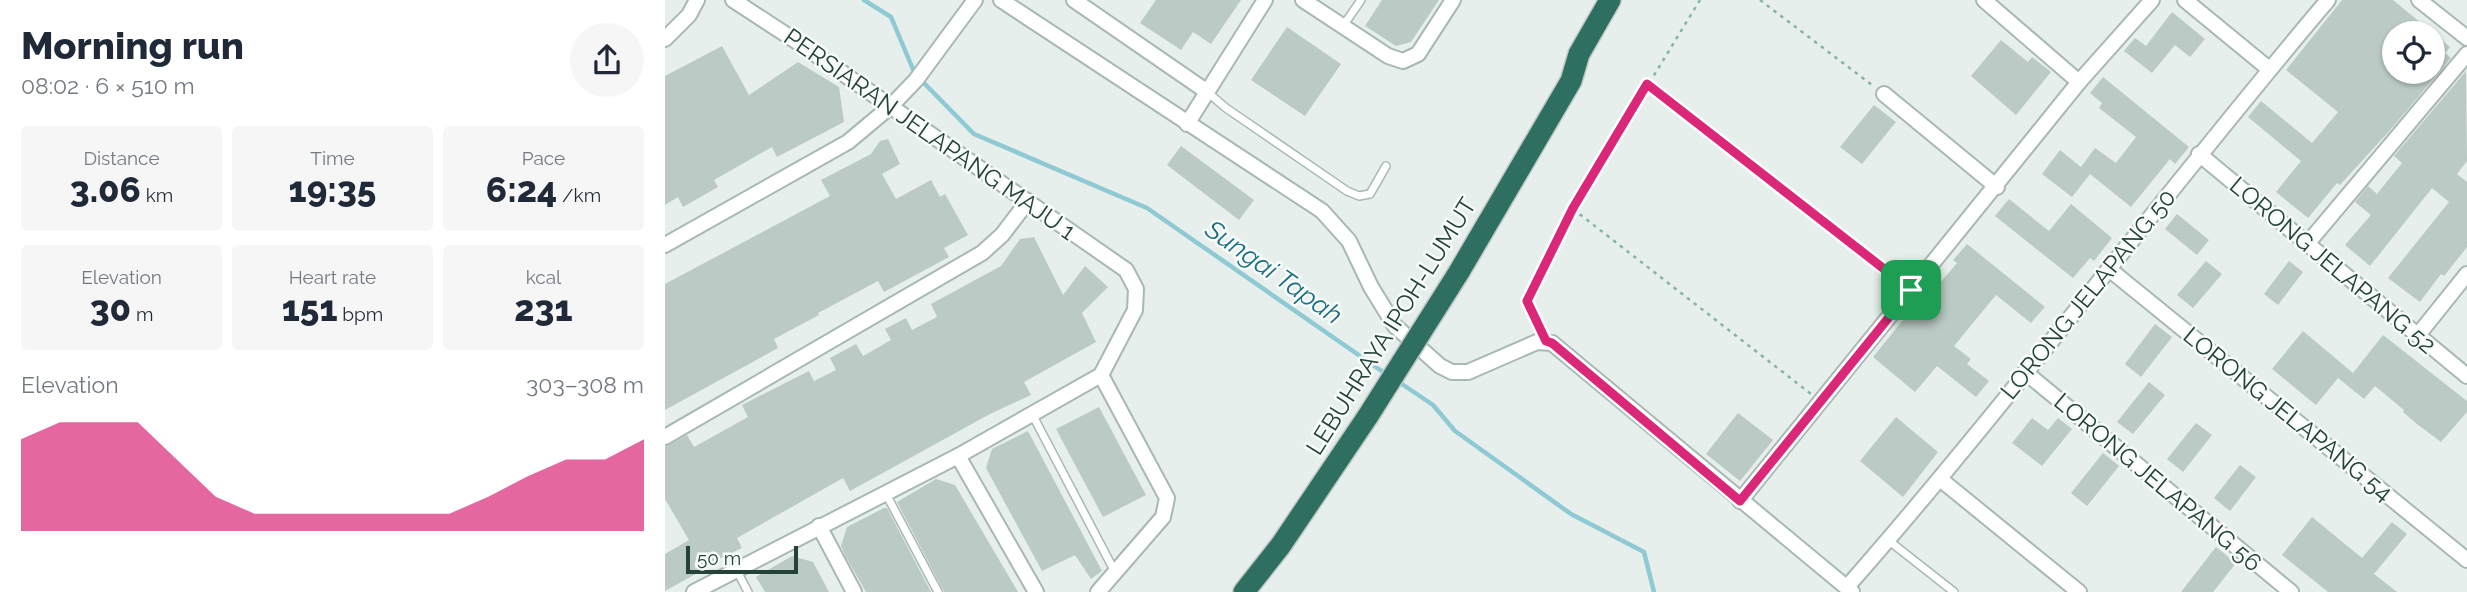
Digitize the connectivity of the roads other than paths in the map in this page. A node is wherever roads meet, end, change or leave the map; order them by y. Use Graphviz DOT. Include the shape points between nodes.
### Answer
graph roads {
  1 [pos="697,0"];
  2 [pos="733,0"];
  3 [pos="975,0"];
  4 [pos="1001,0"];
  5 [pos="1074,0"];
  6 [pos="1265,0"];
  7 [pos="1303,0"];
  8 [pos="1361,0"];
  9 [pos="1453,0"];
  10 [pos="1610,0"];
  11 [pos="1626,0"];
  12 [pos="1984,0"];
  13 [pos="2152,0"];
  14 [pos="2185,0"];
  15 [pos="2328,0"];
  16 [pos="2419,0"];
  17 [pos="1343,26"];
  18 [pos="2467,38"];
  19 [pos="665,39"];
  20 [pos="2467,54"];
  21 [pos="2269,69"];
  22 [pos="1571,81"];
  23 [pos="2079,82"];
  24 [pos="1206,91"];
  25 [pos="1884,94"];
  26 [pos="891,106"];
  27 [pos="1187,124"];
  28 [pos="2199,154"];
  29 [pos="1386,166"];
  30 [pos="1997,187"];
  31 [pos="1028,201"];
  32 [pos="665,244"];
  33 [pos="2307,244"];
  34 [pos="2109,269"];
  35 [pos="2467,274"];
  36 [pos="2418,335"];
  37 [pos="2025,372"];
  38 [pos="1101,375"];
  39 [pos="2467,376"];
  40 [pos="1032,414"];
  41 [pos="665,437"];
  42 [pos="958,456"];
  43 [pos="1940,479"];
  44 [pos="884,492"];
  45 [pos="1740,501"];
  46 [pos="819,526"];
  47 [pos="1888,540"];
  48 [pos="2467,560"];
  49 [pos="736,569"];
  50 [pos="1115,573"];
  51 [pos="1849,590"];
  52 [pos="694,592"];
  53 [pos="748,592"];
  54 [pos="854,592"];
  55 [pos="938,592"];
  56 [pos="1036,592"];
  57 [pos="1098,592"];
  58 [pos="1244,592"];
  59 [pos="1954,592"];
  60 [pos="2079,592"];
  61 [pos="2291,592"];
  1 -- 19 [label="street"];
  2 -- 26 [label="street, PERSIARAN JELAPANG MAJU 1"];
  3 -- 26 [label="street"];
  4 -- 27 [label="street"];
  5 -- 24 [label="street"];
  6 -- 24 [label="street"];
  7 -- 17 [label="street"];
  8 -- 17 [label="lane"];
  9 -- 17 [label="street" via="1418,54 1403,61"];
  10 -- 22 [label="highway, LEBUHRAYA IPOH-LUMUT" via="1579,54"];
  11 -- 22 [label="highway, LEBUHRAYA IPOH-LUMUT" via="1584,69"];
  12 -- 23 [label="street"];
  13 -- 23 [label="street"];
  14 -- 21 [label="street"];
  15 -- 21 [label="street, LORONG JELAPANG 50"];
  16 -- 18 [label="street"];
  20 -- 33 [label="street"];
  21 -- 28 [label="street, LORONG JELAPANG 50"];
  22 -- 58 [label="highway, LEBUHRAYA IPOH-LUMUT, bridge" via="1368,416"];
  23 -- 30 [label="street"];
  24 -- 27 [label="street"];
  24 -- 29 [label="lane" via="1359,196 1370,194"];
  25 -- 30 [label="street"];
  26 -- 31 [label="street, PERSIARAN JELAPANG MAJU 1"];
  26 -- 32 [label="street" via="848,142"];
  27 -- 45 [label="street" via="1322,211 1349,241 1395,326 1440,366 1468,372 1537,342 1552,343"];
  28 -- 33 [label="street, LORONG JELAPANG 52"];
  28 -- 34 [label="street, LORONG JELAPANG 50"];
  30 -- 45 [label="street"];
  31 -- 38 [label="street, PERSIARAN JELAPANG MAJU 1" via="1126,270 1136,289 1135,310"];
  31 -- 41 [label="street" via="982,253"];
  33 -- 36 [label="street, LORONG JELAPANG 52"];
  34 -- 37 [label="street, LORONG JELAPANG 50"];
  34 -- 48 [label="street, LORONG JELAPANG 54"];
  35 -- 36 [label="street"];
  36 -- 39 [label="street, LORONG JELAPANG 52"];
  37 -- 43 [label="street, LORONG JELAPANG 50"];
  37 -- 61 [label="street, LORONG JELAPANG 56"];
  38 -- 40 [label="street"];
  38 -- 50 [label="street" via="1167,498 1163,517"];
  40 -- 42 [label="street"];
  40 -- 50 [label="lane"];
  42 -- 44 [label="street"];
  42 -- 56 [label="street"];
  43 -- 47 [label="street, LORONG JELAPANG 50"];
  43 -- 60 [label="street"];
  44 -- 46 [label="street"];
  44 -- 55 [label="lane"];
  45 -- 51 [label="street"];
  46 -- 49 [label="street"];
  46 -- 54 [label="street"];
  47 -- 51 [label="street, LORONG JELAPANG 50"];
  47 -- 59 [label="lane"];
  49 -- 52 [label="street"];
  49 -- 53 [label="lane"];
  50 -- 57 [label="street"];
}
